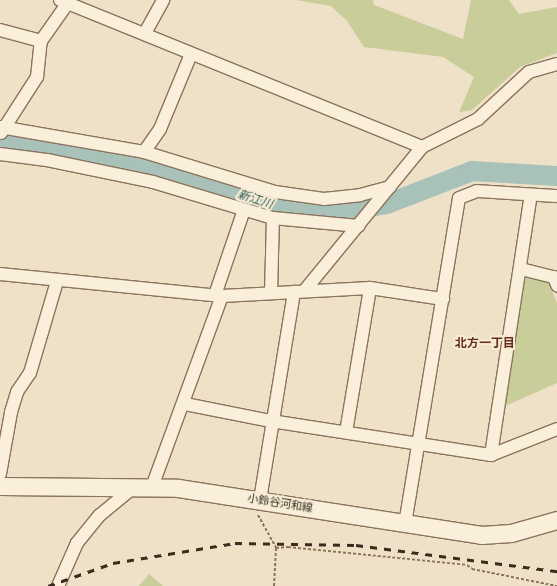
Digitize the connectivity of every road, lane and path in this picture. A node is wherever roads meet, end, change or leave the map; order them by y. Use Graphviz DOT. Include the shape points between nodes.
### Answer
graph roads {
  1 [pos="163,0"];
  2 [pos="63,2"];
  3 [pos="0,30"];
  4 [pos="145,33"];
  5 [pos="40,42"];
  6 [pos="191,54"];
  7 [pos="557,64"];
  8 [pos="1,131"];
  9 [pos="422,147"];
  10 [pos="144,152"];
  11 [pos="0,154"];
  12 [pos="390,187"];
  13 [pos="531,195"];
  14 [pos="557,196"];
  15 [pos="244,210"];
  16 [pos="273,218"];
  17 [pos="359,226"];
  18 [pos="521,269"];
  19 [pos="0,274"];
  20 [pos="57,281"];
  21 [pos="557,285"];
  22 [pos="370,288"];
  23 [pos="300,291"];
  24 [pos="271,293"];
  25 [pos="219,295"];
  26 [pos="443,299"];
  27 [pos="185,404"];
  28 [pos="271,421"];
  29 [pos="557,428"];
  30 [pos="346,432"];
  31 [pos="417,444"];
  32 [pos="490,454"];
  33 [pos="0,474"];
  34 [pos="0,486"];
  35 [pos="135,486"];
  36 [pos="152,487"];
  37 [pos="256,499"];
  38 [pos="557,520"];
  39 [pos="405,524"];
  40 [pos="276,548"];
  41 [pos="58,586"];
  42 [pos="274,586"];
  43 [pos="557,586"];
  1 -- 4 [label="street"];
  2 -- 4 [label="street"];
  2 -- 5 [label="street"];
  3 -- 5 [label="street"];
  4 -- 6 [label="street"];
  5 -- 8 [label="street" via="37,76"];
  6 -- 9 [label="street"];
  6 -- 10 [label="street" via="160,129"];
  7 -- 9 [label="street" via="529,72 478,119"];
  8 -- 10 [label="street"];
  9 -- 12 [label="street"];
  10 -- 12 [label="street" via="275,192 310,197 360,195"];
  11 -- 15 [label="street" via="153,182"];
  12 -- 17 [label="street"];
  13 -- 14 [label="street"];
  13 -- 18 [label="street"];
  13 -- 26 [label="street" via="477,191 459,198"];
  15 -- 16 [label="street"];
  15 -- 25 [label="street"];
  16 -- 17 [label="street"];
  16 -- 24 [label="street"];
  17 -- 23 [label="street"];
  18 -- 21 [label="street" via="554,277"];
  18 -- 32 [label="street"];
  19 -- 20 [label="street"];
  20 -- 25 [label="street"];
  20 -- 33 [label="street" via="30,373 17,392"];
  22 -- 23 [label="street"];
  22 -- 26 [label="street"];
  22 -- 30 [label="street"];
  23 -- 24 [label="street"];
  23 -- 28 [label="street"];
  24 -- 25 [label="street"];
  25 -- 27 [label="street"];
  26 -- 31 [label="street"];
  27 -- 28 [label="street"];
  27 -- 36 [label="street"];
  28 -- 30 [label="street"];
  28 -- 37 [label="street"];
  29 -- 32 [label="street"];
  30 -- 31 [label="street"];
  31 -- 32 [label="street"];
  31 -- 39 [label="street"];
  34 -- 35 [label="main road, 小鈴谷河和線"];
  35 -- 36 [label="main road, 小鈴谷河和線"];
  35 -- 41 [label="street" via="100,515 77,543"];
  36 -- 37 [label="main road, 小鈴谷河和線"];
  37 -- 39 [label="main road, 小鈴谷河和線"];
  37 -- 40 [label="path" via="251,506"];
  38 -- 39 [label="main road, 小鈴谷河和線" via="511,533 481,535"];
  40 -- 42 [label="path"];
  40 -- 43 [label="path" via="360,552 468,565 472,569"];
}
